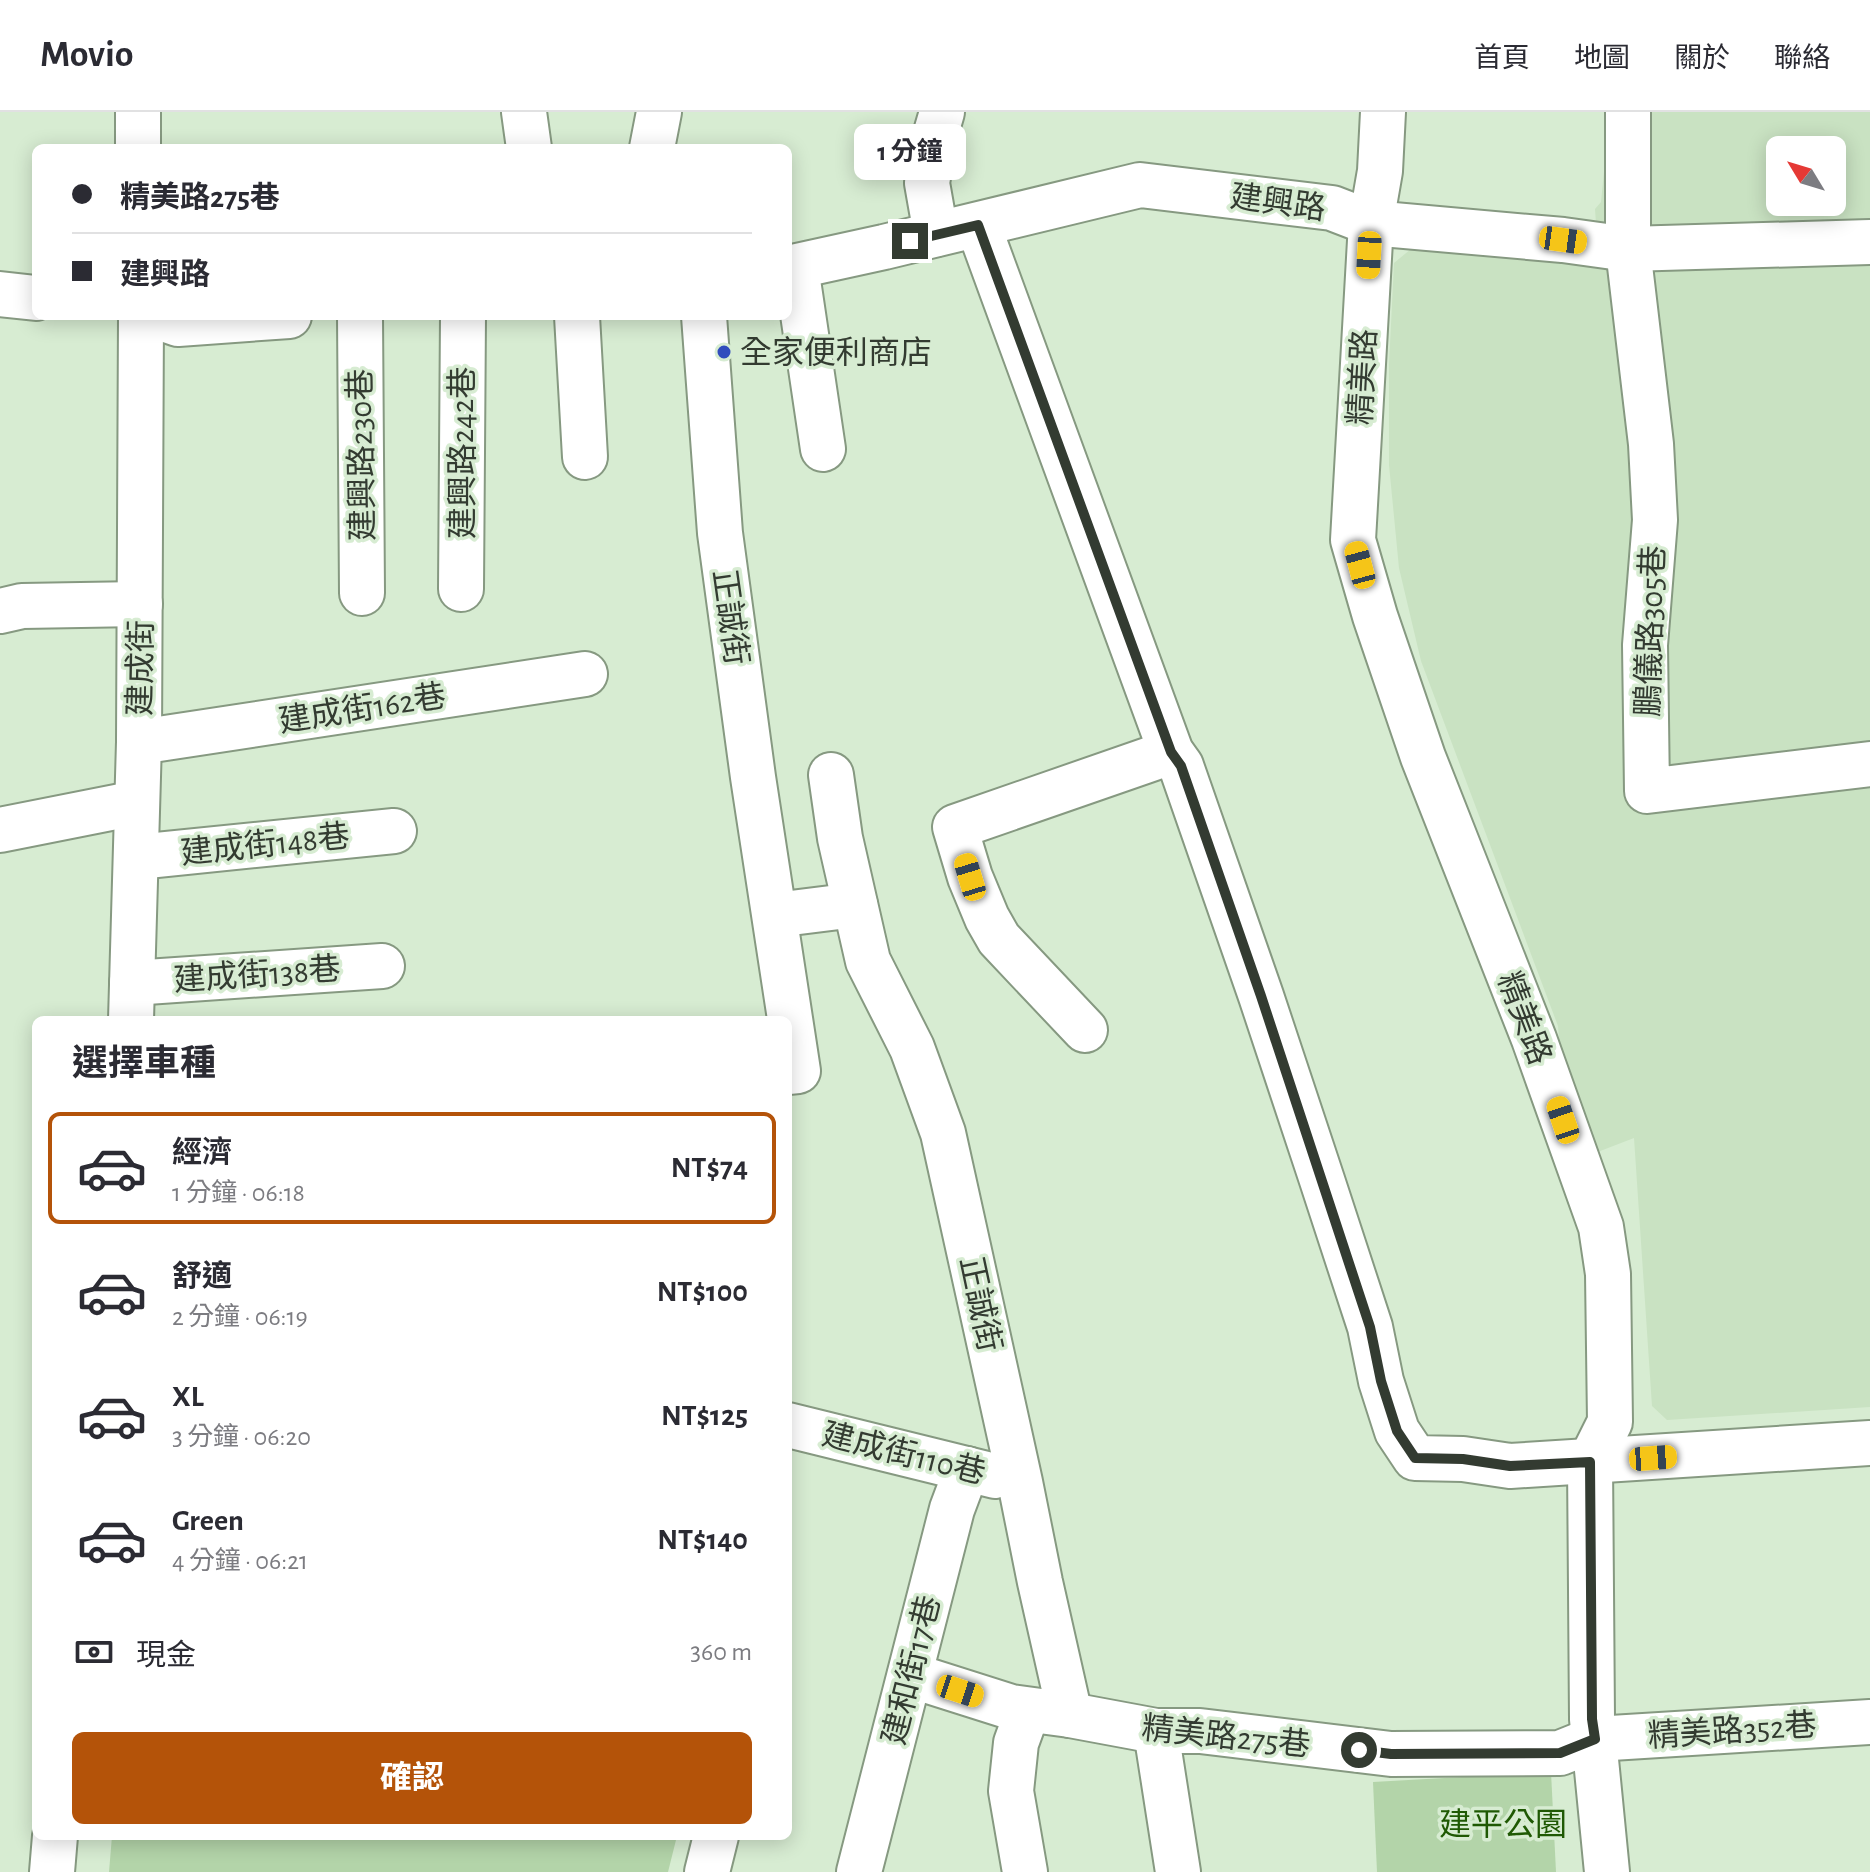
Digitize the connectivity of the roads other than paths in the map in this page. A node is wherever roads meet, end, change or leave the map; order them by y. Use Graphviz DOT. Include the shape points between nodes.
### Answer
graph roads {
  1 [pos="138,112"];
  2 [pos="524,112"];
  3 [pos="659,112"];
  4 [pos="942,112"];
  5 [pos="1383,112"];
  6 [pos="1628,112"];
  7 [pos="138,144"];
  8 [pos="528,144"];
  9 [pos="653,144"];
  10 [pos="1371,223"];
  11 [pos="957,230"];
  12 [pos="1870,242"];
  13 [pos="1628,249"];
  14 [pos="792,267"];
  15 [pos="0,294"];
  16 [pos="32,298"];
  17 [pos="141,320"];
  18 [pos="166,320"];
  19 [pos="234,320"];
  20 [pos="360,320"];
  21 [pos="463,320"];
  22 [pos="577,320"];
  23 [pos="704,320"];
  24 [pos="823,449"];
  25 [pos="585,457"];
  26 [pos="461,589"];
  27 [pos="362,593"];
  28 [pos="140,604"];
  29 [pos="0,611"];
  30 [pos="585,674"];
  31 [pos="139,742"];
  32 [pos="1171,752"];
  33 [pos="1870,764"];
  34 [pos="831,775"];
  35 [pos="136,803"];
  36 [pos="0,830"];
  37 [pos="394,831"];
  38 [pos="137,857"];
  39 [pos="855,905"];
  40 [pos="775,915"];
  41 [pos="382,966"];
  42 [pos="132,1001"];
  43 [pos="787,1016"];
  44 [pos="1085,1030"];
  45 [pos="792,1426"];
  46 [pos="1870,1443"];
  47 [pos="1590,1462"];
  48 [pos="967,1469"];
  49 [pos="1020,1482"];
  50 [pos="910,1675"];
  51 [pos="1028,1710"];
  52 [pos="1070,1715"];
  53 [pos="1870,1722"];
  54 [pos="1156,1731"];
  55 [pos="1595,1739"];
  56 [pos="55,1840"];
  57 [pos="715,1840"];
  58 [pos="52,1872"];
  59 [pos="707,1872"];
  60 [pos="859,1872"];
  61 [pos="1025,1872"];
  62 [pos="1178,1872"];
  63 [pos="1607,1872"];
  1 -- 7 [label="street"];
  2 -- 8 [label="street"];
  3 -- 9 [label="street"];
  4 -- 11 [label="street" via="927,183"];
  5 -- 10 [label="street, 精美路"];
  6 -- 13 [label="street"];
  10 -- 11 [label="street, 建興路" via="1332,208 1140,185"];
  10 -- 13 [label="street, 建興路"];
  10 -- 47 [label="street, 精美路" via="1353,540 1423,757 1601,1227 1608,1274 1610,1422"];
  11 -- 14 [label="street, 建興路"];
  11 -- 32 [label="street"];
  12 -- 13 [label="street, 建興路"];
  13 -- 33 [label="street, 鵬儀路305巷" via="1655,520 1645,645 1647,791"];
  14 -- 24 [label="street"];
  15 -- 16 [label="street"];
  17 -- 28 [label="street, 建成街"];
  18 -- 19 [label="street"];
  20 -- 27 [label="street, 建興路230巷"];
  21 -- 26 [label="street, 建興路242巷"];
  22 -- 25 [label="street"];
  23 -- 40 [label="street, 正誠街" via="720,533"];
  28 -- 29 [label="street"];
  28 -- 31 [label="street, 建成街"];
  30 -- 31 [label="street, 建成街162巷"];
  31 -- 35 [label="street, 建成街"];
  32 -- 44 [label="street" via="955,827 970,877 999,939"];
  32 -- 47 [label="street" via="1181,766 1261,996 1370,1327 1397,1431 1415,1458 1510,1466"];
  34 -- 39 [label="street, 正誠街"];
  35 -- 36 [label="street"];
  35 -- 38 [label="street, 建成街"];
  37 -- 38 [label="street, 建成街148巷"];
  38 -- 42 [label="street, 建成街"];
  39 -- 40 [label="street"];
  39 -- 49 [label="street, 正誠街" via="868,961 912,1048 943,1133"];
  40 -- 43 [label="street, 正誠街"];
  41 -- 42 [label="street, 建成街138巷"];
  45 -- 48 [label="street, 建成街110巷"];
  46 -- 47 [label="street"];
  47 -- 55 [label="street, 精美路"];
  48 -- 49 [label="street, 建成街110巷"];
  48 -- 50 [label="street, 建和街17巷"];
  49 -- 52 [label="street, 正誠街"];
  50 -- 51 [label="street, 精美路275巷"];
  50 -- 60 [label="street, 建和街17巷"];
  51 -- 52 [label="street, 精美路275巷"];
  51 -- 61 [label="street" via="1016,1743 1011,1791"];
  52 -- 54 [label="street, 精美路275巷"];
  53 -- 55 [label="street, 精美路352巷"];
  54 -- 55 [label="street, 精美路275巷" via="1200,1731 1391,1754 1560,1753"];
  54 -- 62 [label="street"];
  55 -- 63 [label="street, 精美路"];
  56 -- 58 [label="street"];
  57 -- 59 [label="street"];
}
